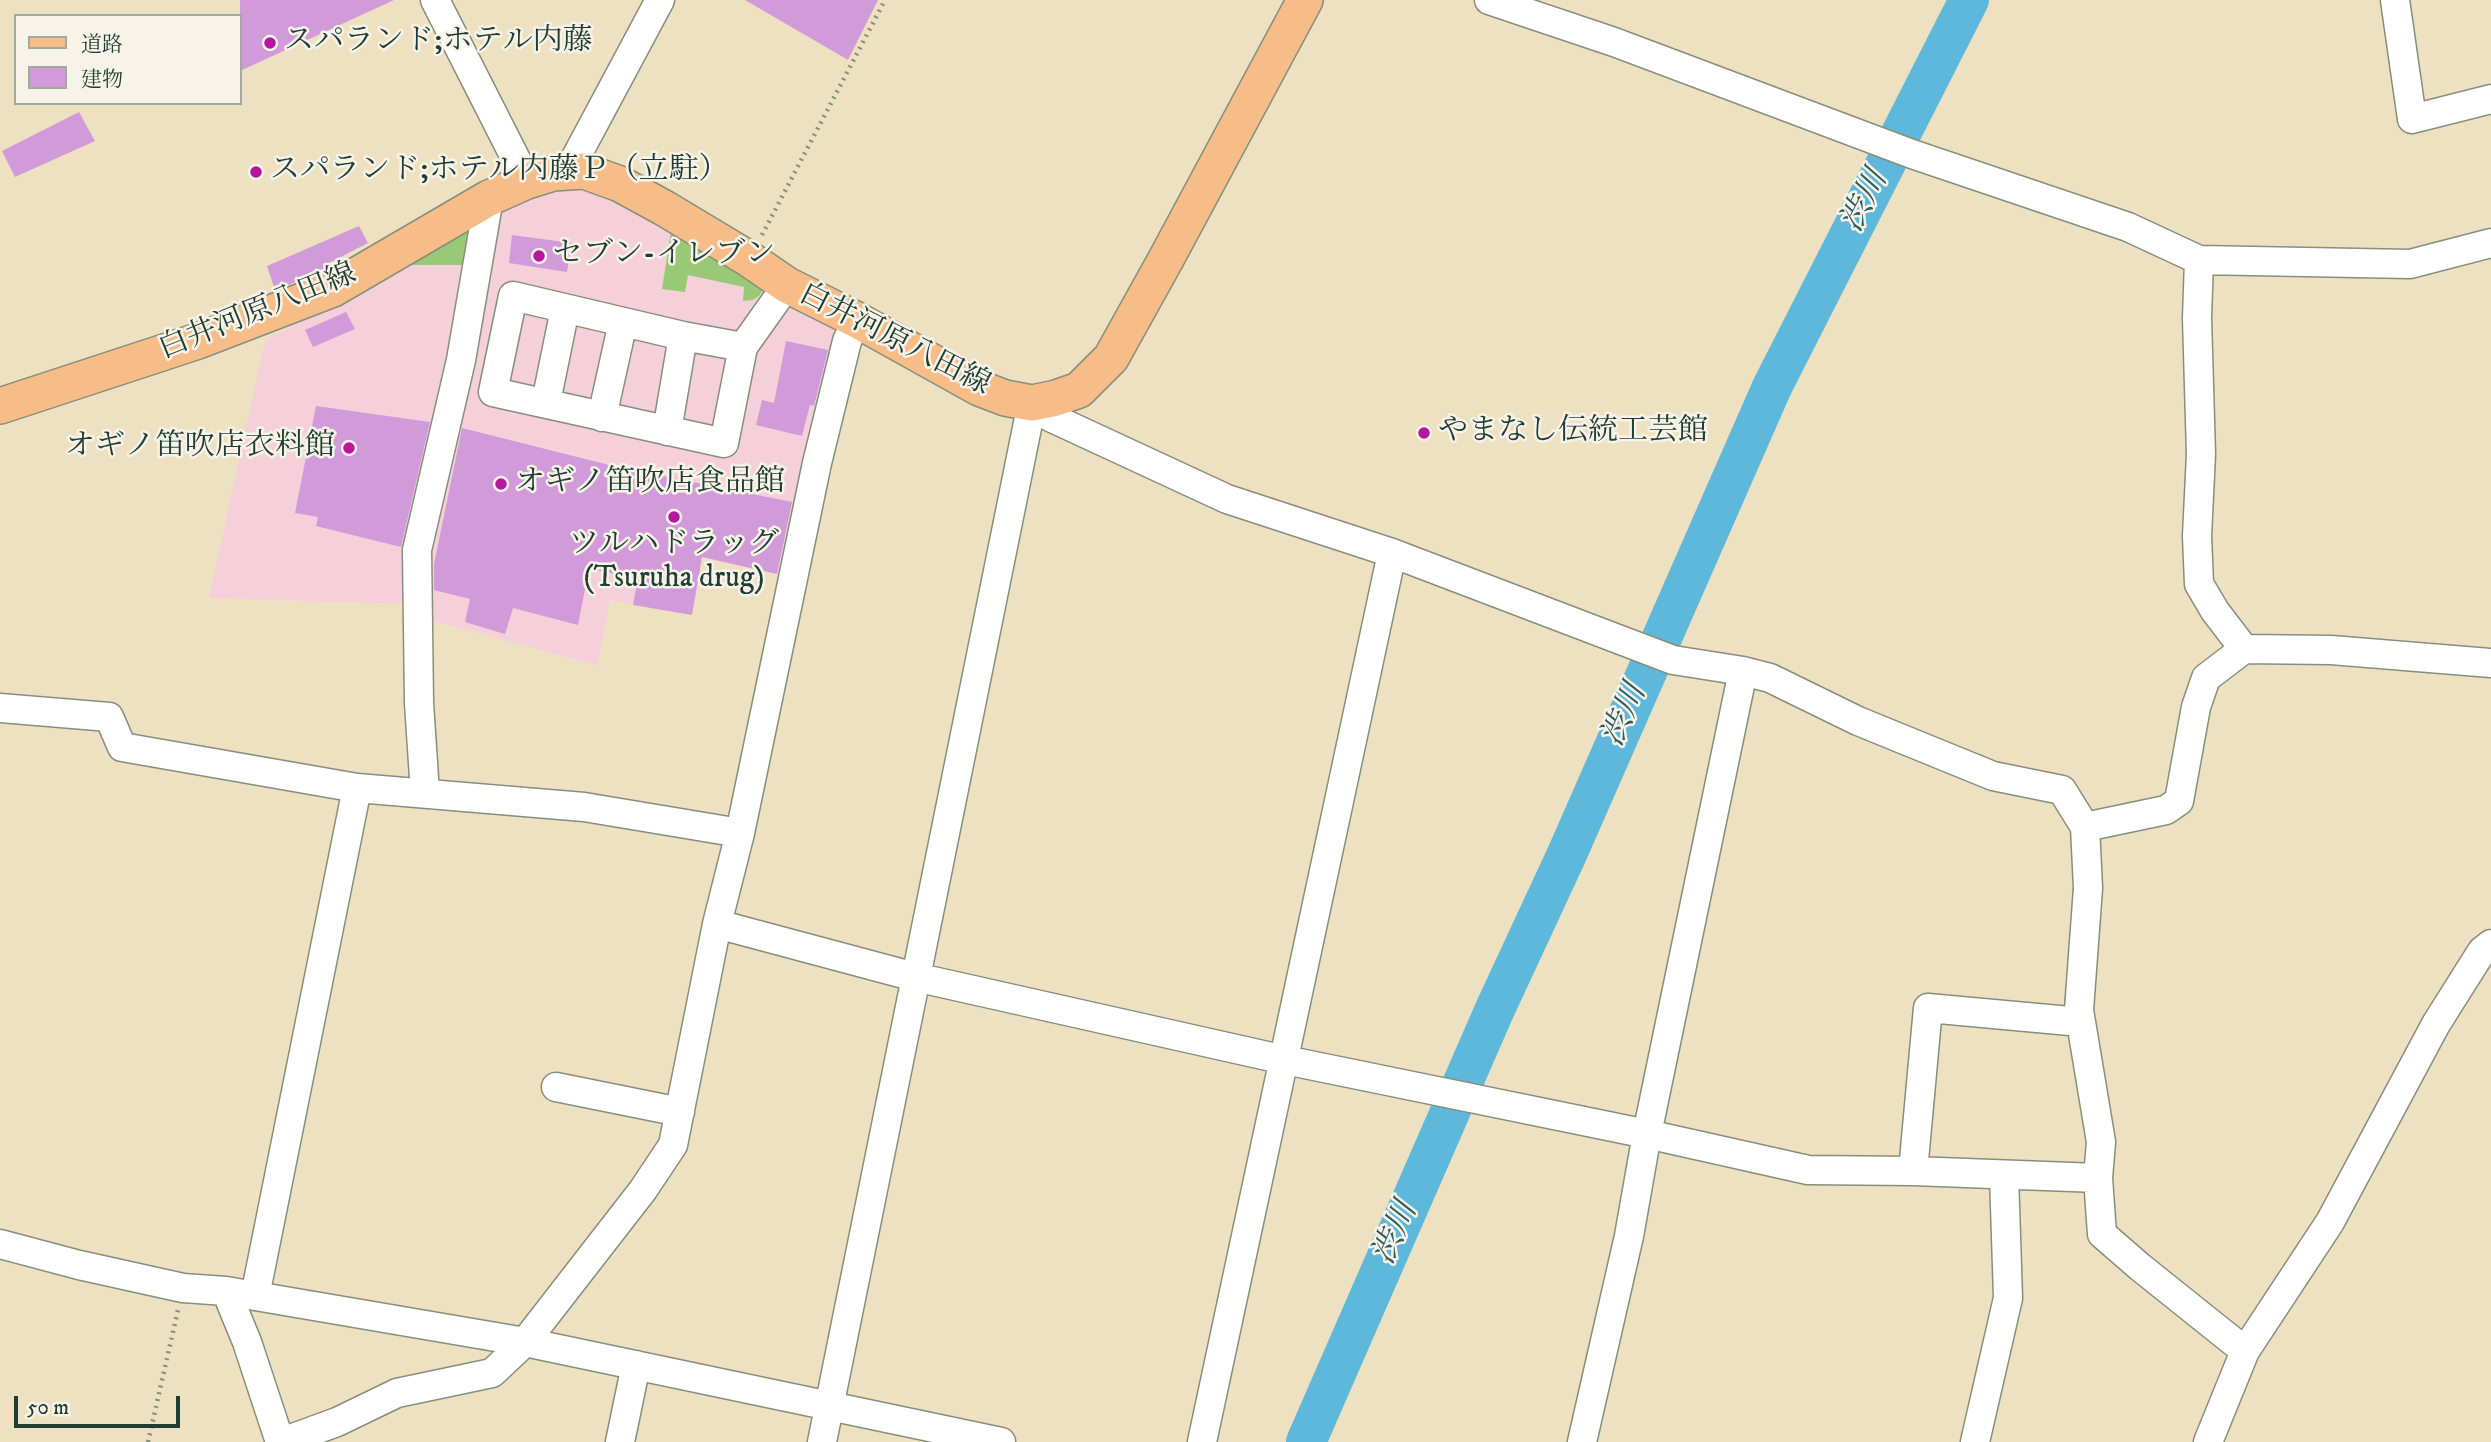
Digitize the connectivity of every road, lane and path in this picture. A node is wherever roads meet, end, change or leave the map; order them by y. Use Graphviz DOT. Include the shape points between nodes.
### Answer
graph roads {
  1 [pos="435,0"];
  2 [pos="660,0"];
  3 [pos="885,0"];
  4 [pos="1305,0"];
  5 [pos="1489,0"];
  6 [pos="2395,0"];
  7 [pos="2491,99"];
  8 [pos="568,172"];
  9 [pos="527,181"];
  10 [pos="489,198"];
  11 [pos="2491,243"];
  12 [pos="750,259"];
  13 [pos="2199,260"];
  14 [pos="787,285"];
  15 [pos="565,309"];
  16 [pos="858,320"];
  17 [pos="623,322"];
  18 [pos="683,336"];
  19 [pos="743,347"];
  20 [pos="545,402"];
  21 [pos="1032,403"];
  22 [pos="0,406"];
  23 [pos="602,416"];
  24 [pos="667,430"];
  25 [pos="1392,553"];
  26 [pos="2244,649"];
  27 [pos="2491,663"];
  28 [pos="1743,671"];
  29 [pos="0,708"];
  30 [pos="357,788"];
  31 [pos="425,793"];
  32 [pos="2085,827"];
  33 [pos="740,833"];
  34 [pos="717,924"];
  35 [pos="2491,944"];
  36 [pos="915,977"];
  37 [pos="2081,1021"];
  38 [pos="1285,1060"];
  39 [pos="556,1087"];
  40 [pos="680,1112"];
  41 [pos="1647,1134"];
  42 [pos="1913,1171"];
  43 [pos="2004,1175"];
  44 [pos="2098,1178"];
  45 [pos="0,1244"];
  46 [pos="183,1288"];
  47 [pos="226,1291"];
  48 [pos="255,1296"];
  49 [pos="525,1342"];
  50 [pos="2245,1351"];
  51 [pos="636,1365"];
  52 [pos="830,1405"];
  53 [pos="339,1432"];
  54 [pos="148,1442"];
  55 [pos="281,1442"];
  56 [pos="620,1442"];
  57 [pos="822,1442"];
  58 [pos="1001,1442"];
  59 [pos="1202,1442"];
  60 [pos="1583,1442"];
  61 [pos="1975,1442"];
  62 [pos="2208,1442"];
  1 -- 9 [label="street"];
  2 -- 8 [label="street"];
  3 -- 12 [label="path"];
  4 -- 21 [label="main road, 白井河原八田線" via="1111,358 1079,390"];
  5 -- 13 [label="street" via="1912,155 2128,227"];
  6 -- 7 [label="street" via="2412,119"];
  8 -- 9 [label="main road, 白井河原八田線"];
  8 -- 12 [label="main road, 白井河原八田線" via="584,171 620,184"];
  9 -- 10 [label="main road, 白井河原八田線"];
  10 -- 22 [label="main road, 白井河原八田線" via="333,289 198,341"];
  10 -- 31 [label="street" via="461,360 417,550"];
  11 -- 13 [label="street" via="2410,264"];
  12 -- 14 [label="main road, 白井河原八田線"];
  13 -- 26 [label="street" via="2199,584"];
  14 -- 16 [label="main road, 白井河原八田線"];
  14 -- 19 [label="street"];
  15 -- 17 [label="street"];
  15 -- 20 [label="street"];
  15 -- 20 [label="street" via="513,296 493,392"];
  16 -- 21 [label="main road, 白井河原八田線" via="979,388"];
  16 -- 33 [label="street" via="847,341 826,424"];
  17 -- 18 [label="street"];
  17 -- 23 [label="street"];
  18 -- 19 [label="street"];
  18 -- 24 [label="street"];
  19 -- 24 [label="street" via="724,443"];
  20 -- 23 [label="street"];
  21 -- 25 [label="street" via="1050,417 1227,499"];
  21 -- 36 [label="street"];
  23 -- 24 [label="street"];
  25 -- 28 [label="street" via="1673,660"];
  25 -- 38 [label="street"];
  26 -- 27 [label="street" via="2331,650"];
  26 -- 32 [label="street" via="2206,678 2179,800 2166,810"];
  28 -- 32 [label="street" via="1770,678 1858,721 1993,776 2062,790"];
  28 -- 41 [label="street"];
  29 -- 30 [label="street" via="109,717 122,747"];
  30 -- 31 [label="street"];
  30 -- 48 [label="street"];
  31 -- 33 [label="street" via="584,807"];
  32 -- 37 [label="street" via="2088,888"];
  33 -- 34 [label="street"];
  34 -- 36 [label="street"];
  34 -- 40 [label="street"];
  35 -- 50 [label="street" via="2436,1024 2330,1222"];
  36 -- 38 [label="street"];
  36 -- 52 [label="street"];
  37 -- 42 [label="street" via="1928,1008"];
  37 -- 44 [label="street" via="2101,1142"];
  38 -- 41 [label="street"];
  38 -- 59 [label="street"];
  39 -- 40 [label="street"];
  40 -- 49 [label="street" via="673,1145 643,1190"];
  41 -- 42 [label="street" via="1808,1170"];
  41 -- 60 [label="street"];
  42 -- 43 [label="street"];
  43 -- 44 [label="street"];
  43 -- 61 [label="street" via="2008,1298"];
  44 -- 50 [label="street" via="2102,1234"];
  45 -- 46 [label="street"];
  46 -- 47 [label="street"];
  46 -- 54 [label="path"];
  47 -- 48 [label="street"];
  47 -- 55 [label="street"];
  48 -- 49 [label="street"];
  49 -- 51 [label="street"];
  49 -- 53 [label="street" via="492,1373 397,1393"];
  50 -- 62 [label="street"];
  51 -- 52 [label="street"];
  51 -- 56 [label="street"];
  52 -- 57 [label="street"];
  52 -- 58 [label="street"];
  53 -- 55 [label="street"];
}
